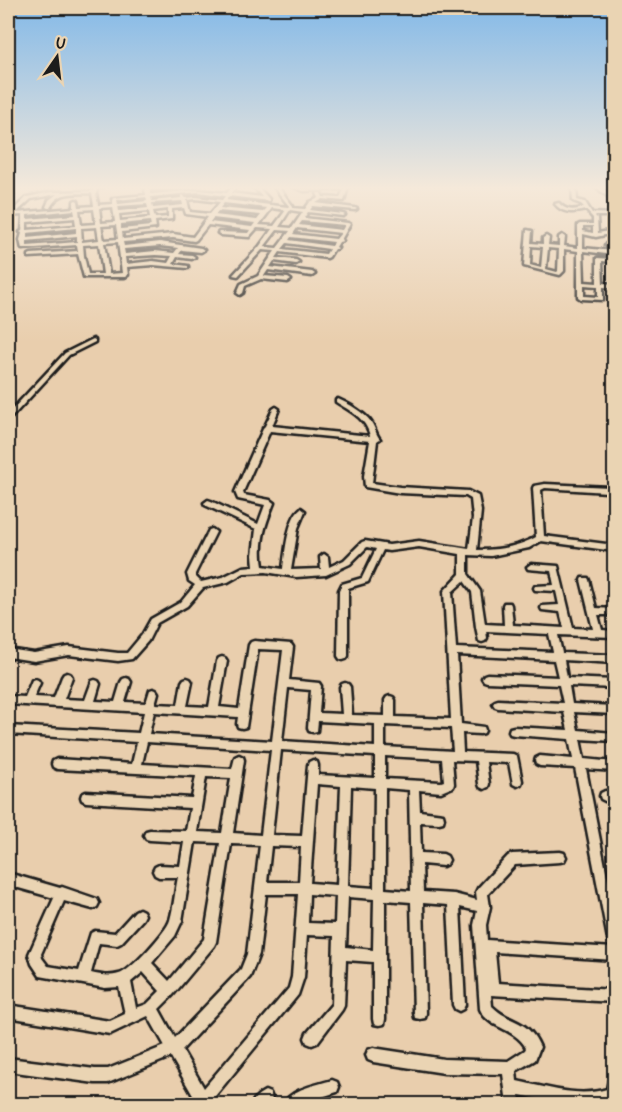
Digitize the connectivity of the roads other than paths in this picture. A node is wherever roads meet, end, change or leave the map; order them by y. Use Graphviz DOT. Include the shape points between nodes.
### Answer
graph roads {
  1 [pos="546,238"];
  2 [pos="29,239"];
  3 [pos="80,239"];
  4 [pos="120,239"];
  5 [pos="267,239"];
  6 [pos="331,239"];
  7 [pos="528,239"];
  8 [pos="562,239"];
  9 [pos="580,239"];
  10 [pos="23,240"];
  11 [pos="100,241"];
  12 [pos="286,241"];
  13 [pos="340,241"];
  14 [pos="80,243"];
  15 [pos="597,243"];
  16 [pos="528,244"];
  17 [pos="608,245"];
  18 [pos="545,246"];
  19 [pos="562,247"];
  20 [pos="122,248"];
  21 [pos="182,248"];
  22 [pos="261,248"];
  23 [pos="335,248"];
  24 [pos="580,249"];
  25 [pos="201,250"];
  26 [pos="280,250"];
  27 [pos="596,251"];
  28 [pos="615,251"];
  29 [pos="81,254"];
  30 [pos="176,255"];
  31 [pos="31,256"];
  32 [pos="123,256"];
  33 [pos="192,257"];
  34 [pos="274,259"];
  35 [pos="48,260"];
  36 [pos="615,261"];
  37 [pos="296,262"];
  38 [pos="169,264"];
  39 [pos="124,266"];
  40 [pos="186,267"];
  41 [pos="268,268"];
  42 [pos="543,270"];
  43 [pos="106,274"];
  44 [pos="312,274"];
  45 [pos="236,275"];
  46 [pos="260,276"];
  47 [pos="288,280"];
  48 [pos="581,283"];
  49 [pos="601,285"];
  50 [pos="615,286"];
  51 [pos="240,293"];
  52 [pos="93,341"];
  53 [pos="338,401"];
  54 [pos="276,408"];
  55 [pos="8,418"];
  56 [pos="266,428"];
  57 [pos="376,439"];
  58 [pos="612,490"];
  59 [pos="615,499"];
  60 [pos="208,503"];
  61 [pos="301,511"];
  62 [pos="260,528"];
  63 [pos="212,532"];
  64 [pos="540,538"];
  65 [pos="381,546"];
  66 [pos="615,548"];
  67 [pos="468,553"];
  68 [pos="324,556"];
  69 [pos="531,567"];
  70 [pos="259,569"];
  71 [pos="326,572"];
  72 [pos="286,573"];
  73 [pos="464,575"];
  74 [pos="585,580"];
  75 [pos="200,585"];
  76 [pos="452,587"];
  77 [pos="474,588"];
  78 [pos="538,588"];
  79 [pos="560,588"];
  80 [pos="507,605"];
  81 [pos="545,608"];
  82 [pos="564,609"];
  83 [pos="593,610"];
  84 [pos="612,612"];
  85 [pos="480,627"];
  86 [pos="509,628"];
  87 [pos="553,630"];
  88 [pos="569,631"];
  89 [pos="598,633"];
  90 [pos="615,634"];
  91 [pos="482,638"];
  92 [pos="452,651"];
  93 [pos="8,653"];
  94 [pos="343,656"];
  95 [pos="558,656"];
  96 [pos="615,659"];
  97 [pos="222,661"];
  98 [pos="67,677"];
  99 [pos="487,678"];
  100 [pos="563,681"];
  101 [pos="126,682"];
  102 [pos="187,682"];
  103 [pos="35,683"];
  104 [pos="95,684"];
  105 [pos="284,684"];
  106 [pos="615,684"];
  107 [pos="345,687"];
  108 [pos="153,693"];
  109 [pos="8,700"];
  110 [pos="390,700"];
  111 [pos="28,701"];
  112 [pos="58,702"];
  113 [pos="89,704"];
  114 [pos="498,704"];
  115 [pos="119,706"];
  116 [pos="150,708"];
  117 [pos="568,708"];
  118 [pos="182,709"];
  119 [pos="615,710"];
  120 [pos="213,711"];
  121 [pos="347,719"];
  122 [pos="385,721"];
  123 [pos="456,726"];
  124 [pos="8,730"];
  125 [pos="480,730"];
  126 [pos="514,731"];
  127 [pos="574,735"];
  128 [pos="143,737"];
  129 [pos="615,737"];
  130 [pos="276,744"];
  131 [pos="380,751"];
  132 [pos="453,755"];
  133 [pos="480,757"];
  134 [pos="239,760"];
  135 [pos="540,761"];
  136 [pos="57,764"];
  137 [pos="579,764"];
  138 [pos="313,765"];
  139 [pos="615,766"];
  140 [pos="136,769"];
  141 [pos="202,772"];
  142 [pos="236,774"];
  143 [pos="312,779"];
  144 [pos="346,781"];
  145 [pos="517,781"];
  146 [pos="379,783"];
  147 [pos="484,784"];
  148 [pos="414,785"];
  149 [pos="86,797"];
  150 [pos="197,803"];
  151 [pos="414,816"];
  152 [pos="439,818"];
  153 [pos="150,835"];
  154 [pos="191,836"];
  155 [pos="226,838"];
  156 [pos="265,840"];
  157 [pos="306,842"];
  158 [pos="560,857"];
  159 [pos="415,858"];
  160 [pos="443,860"];
  161 [pos="159,871"];
  162 [pos="184,872"];
  163 [pos="8,879"];
  164 [pos="260,888"];
  165 [pos="304,888"];
  166 [pos="340,891"];
  167 [pos="62,894"];
  168 [pos="378,894"];
  169 [pos="415,897"];
  170 [pos="454,900"];
  171 [pos="611,900"];
  172 [pos="93,903"];
  173 [pos="484,907"];
  174 [pos="139,915"];
  175 [pos="612,918"];
  176 [pos="301,929"];
  177 [pos="340,930"];
  178 [pos="615,939"];
  179 [pos="339,953"];
  180 [pos="615,954"];
  181 [pos="377,956"];
  182 [pos="144,963"];
  183 [pos="83,978"];
  184 [pos="124,980"];
  185 [pos="169,990"];
  186 [pos="615,996"];
  187 [pos="459,1005"];
  188 [pos="151,1008"];
  189 [pos="8,1011"];
  190 [pos="420,1013"];
  191 [pos="132,1017"];
  192 [pos="379,1020"];
  193 [pos="312,1038"];
  194 [pos="174,1049"];
  195 [pos="374,1055"];
  196 [pos="8,1065"];
  197 [pos="509,1068"];
  198 [pos="615,1085"];
  199 [pos="511,1086"];
  200 [pos="332,1087"];
  201 [pos="202,1104"];
  202 [pos="291,1104"];
  203 [pos="514,1104"];
  1 -- 18 [label="street"];
  2 -- 10 [label="street"];
  3 -- 14 [label="street"];
  4 -- 11 [label="street"];
  4 -- 20 [label="street"];
  5 -- 22 [label="street"];
  6 -- 13 [label="street"];
  7 -- 16 [label="street"];
  8 -- 19 [label="street"];
  9 -- 24 [label="street"];
  10 -- 14 [label="street" via="22,248"];
  11 -- 14 [label="street"];
  11 -- 43 [label="street"];
  12 -- 23 [label="street"];
  12 -- 26 [label="street"];
  13 -- 23 [label="street"];
  14 -- 29 [label="street"];
  15 -- 27 [label="street"];
  16 -- 18 [label="street"];
  16 -- 42 [label="street" via="527,266"];
  17 -- 28 [label="street"];
  18 -- 19 [label="street"];
  18 -- 42 [label="street"];
  19 -- 24 [label="street"];
  19 -- 42 [label="street" via="560,273"];
  20 -- 21 [label="street" via="160,244"];
  20 -- 32 [label="street"];
  21 -- 25 [label="street"];
  21 -- 30 [label="street"];
  22 -- 26 [label="street"];
  22 -- 45 [label="street"];
  23 -- 26 [label="street" via="327,256"];
  24 -- 27 [label="street"];
  24 -- 48 [label="street"];
  26 -- 34 [label="street"];
  27 -- 28 [label="street"];
  29 -- 31 [label="street"];
  29 -- 35 [label="street"];
  29 -- 43 [label="street" via="85,276"];
  30 -- 32 [label="street"];
  30 -- 33 [label="street"];
  30 -- 38 [label="street"];
  32 -- 39 [label="street"];
  34 -- 37 [label="street"];
  34 -- 41 [label="street"];
  36 -- 49 [label="street" via="597,259"];
  38 -- 39 [label="street"];
  38 -- 40 [label="street"];
  39 -- 43 [label="street" via="126,275"];
  41 -- 44 [label="street"];
  41 -- 46 [label="street"];
  46 -- 47 [label="street"];
  46 -- 51 [label="street" via="243,285"];
  48 -- 49 [label="street"];
  48 -- 49 [label="street" via="581,297 599,300"];
  49 -- 50 [label="street"];
  52 -- 55 [label="street" via="67,354"];
  53 -- 57 [label="street" via="366,419"];
  54 -- 56 [label="street"];
  56 -- 57 [label="street"];
  56 -- 62 [label="street" via="239,492 241,496 270,503"];
  57 -- 67 [label="street" via="368,485 475,498 477,507"];
  58 -- 59 [label="street"];
  58 -- 64 [label="street" via="537,488"];
  60 -- 62 [label="street"];
  61 -- 72 [label="street"];
  62 -- 70 [label="street"];
  63 -- 75 [label="street" via="191,574"];
  64 -- 66 [label="street"];
  64 -- 67 [label="street" via="506,551"];
  65 -- 67 [label="street" via="419,544"];
  65 -- 71 [label="street" via="362,545 347,562"];
  65 -- 94 [label="street" via="365,580 343,590"];
  67 -- 73 [label="street"];
  68 -- 71 [label="street"];
  69 -- 79 [label="street" via="555,568"];
  70 -- 72 [label="street"];
  70 -- 75 [label="street" via="243,570 225,580"];
  71 -- 72 [label="street"];
  73 -- 76 [label="street"];
  73 -- 77 [label="street"];
  74 -- 83 [label="street"];
  75 -- 93 [label="street" via="184,604 154,621 129,656 69,651 34,657"];
  76 -- 77 [label="street"];
  76 -- 92 [label="street" via="448,591"];
  77 -- 85 [label="street"];
  78 -- 79 [label="street"];
  79 -- 82 [label="street"];
  80 -- 86 [label="street"];
  81 -- 82 [label="street"];
  82 -- 88 [label="street"];
  83 -- 84 [label="street"];
  83 -- 89 [label="street"];
  85 -- 86 [label="street"];
  85 -- 91 [label="street"];
  86 -- 87 [label="street"];
  87 -- 88 [label="street"];
  87 -- 95 [label="street"];
  88 -- 89 [label="street"];
  89 -- 90 [label="street"];
  92 -- 95 [label="street"];
  92 -- 123 [label="street"];
  95 -- 96 [label="street"];
  95 -- 100 [label="street"];
  97 -- 120 [label="street"];
  98 -- 112 [label="street"];
  99 -- 100 [label="street"];
  100 -- 106 [label="street"];
  100 -- 117 [label="street"];
  101 -- 115 [label="street"];
  102 -- 118 [label="street"];
  103 -- 111 [label="street"];
  104 -- 113 [label="street"];
  105 -- 120 [label="street" via="288,647 254,645 242,718"];
  105 -- 121 [label="street" via="316,686 314,722"];
  105 -- 130 [label="street"];
  107 -- 121 [label="street"];
  108 -- 116 [label="street"];
  109 -- 111 [label="street"];
  110 -- 122 [label="street"];
  111 -- 112 [label="street"];
  112 -- 113 [label="street"];
  113 -- 115 [label="street"];
  114 -- 117 [label="street"];
  115 -- 116 [label="street"];
  116 -- 118 [label="street"];
  116 -- 128 [label="street"];
  117 -- 119 [label="street"];
  117 -- 127 [label="street"];
  118 -- 120 [label="street"];
  121 -- 122 [label="street"];
  122 -- 123 [label="street"];
  122 -- 131 [label="street"];
  123 -- 125 [label="street"];
  123 -- 132 [label="street"];
  124 -- 128 [label="street"];
  126 -- 127 [label="street"];
  127 -- 129 [label="street"];
  127 -- 137 [label="street"];
  128 -- 130 [label="street"];
  128 -- 140 [label="street"];
  130 -- 131 [label="street"];
  130 -- 156 [label="street"];
  131 -- 132 [label="street"];
  131 -- 146 [label="street"];
  132 -- 133 [label="street"];
  132 -- 148 [label="street" via="449,784"];
  133 -- 145 [label="street" via="513,759"];
  133 -- 147 [label="street"];
  134 -- 142 [label="street"];
  135 -- 137 [label="street"];
  136 -- 140 [label="street"];
  137 -- 139 [label="street"];
  137 -- 171 [label="street"];
  138 -- 143 [label="street"];
  140 -- 141 [label="street"];
  141 -- 142 [label="street"];
  141 -- 150 [label="street"];
  142 -- 155 [label="street"];
  143 -- 144 [label="street"];
  143 -- 157 [label="street"];
  144 -- 146 [label="street"];
  144 -- 166 [label="street"];
  146 -- 148 [label="street"];
  146 -- 168 [label="street"];
  148 -- 151 [label="street"];
  149 -- 150 [label="street"];
  150 -- 154 [label="street"];
  151 -- 152 [label="street"];
  151 -- 159 [label="street"];
  153 -- 154 [label="street"];
  154 -- 155 [label="street"];
  154 -- 162 [label="street"];
  155 -- 156 [label="street"];
  155 -- 185 [label="street" via="210,942"];
  156 -- 157 [label="street"];
  156 -- 164 [label="street"];
  157 -- 165 [label="street"];
  158 -- 173 [label="street" via="512,860 482,892"];
  159 -- 160 [label="street"];
  159 -- 169 [label="street"];
  161 -- 162 [label="street"];
  162 -- 182 [label="street" via="174,927"];
  163 -- 167 [label="street"];
  164 -- 165 [label="street"];
  164 -- 194 [label="street" via="249,968"];
  165 -- 166 [label="street"];
  165 -- 176 [label="street"];
  166 -- 168 [label="street"];
  166 -- 177 [label="street"];
  167 -- 172 [label="street"];
  167 -- 183 [label="street" via="35,957 44,972"];
  168 -- 169 [label="street"];
  168 -- 181 [label="street"];
  169 -- 170 [label="street"];
  169 -- 190 [label="street"];
  170 -- 173 [label="street"];
  170 -- 187 [label="street"];
  171 -- 175 [label="street"];
  173 -- 197 [label="street" via="480,925 486,1009 524,1031 534,1047 530,1055"];
  174 -- 183 [label="street" via="117,939 95,937"];
  175 -- 178 [label="street"];
  176 -- 177 [label="street"];
  176 -- 201 [label="street" via="294,991"];
  177 -- 179 [label="street"];
  179 -- 181 [label="street"];
  179 -- 193 [label="street" via="338,1006"];
  180 -- 186 [label="street" via="488,946 492,989"];
  181 -- 192 [label="street"];
  182 -- 184 [label="street"];
  182 -- 185 [label="street"];
  183 -- 184 [label="street"];
  184 -- 191 [label="street"];
  185 -- 188 [label="street"];
  188 -- 191 [label="street"];
  188 -- 194 [label="street"];
  189 -- 191 [label="street" via="110,1028"];
  194 -- 196 [label="street" via="108,1076"];
  194 -- 201 [label="street"];
  195 -- 197 [label="street" via="444,1066"];
  197 -- 199 [label="street"];
  198 -- 199 [label="street" via="614,1094 583,1099"];
  199 -- 203 [label="street"];
  200 -- 202 [label="street" via="297,1098"];
}
